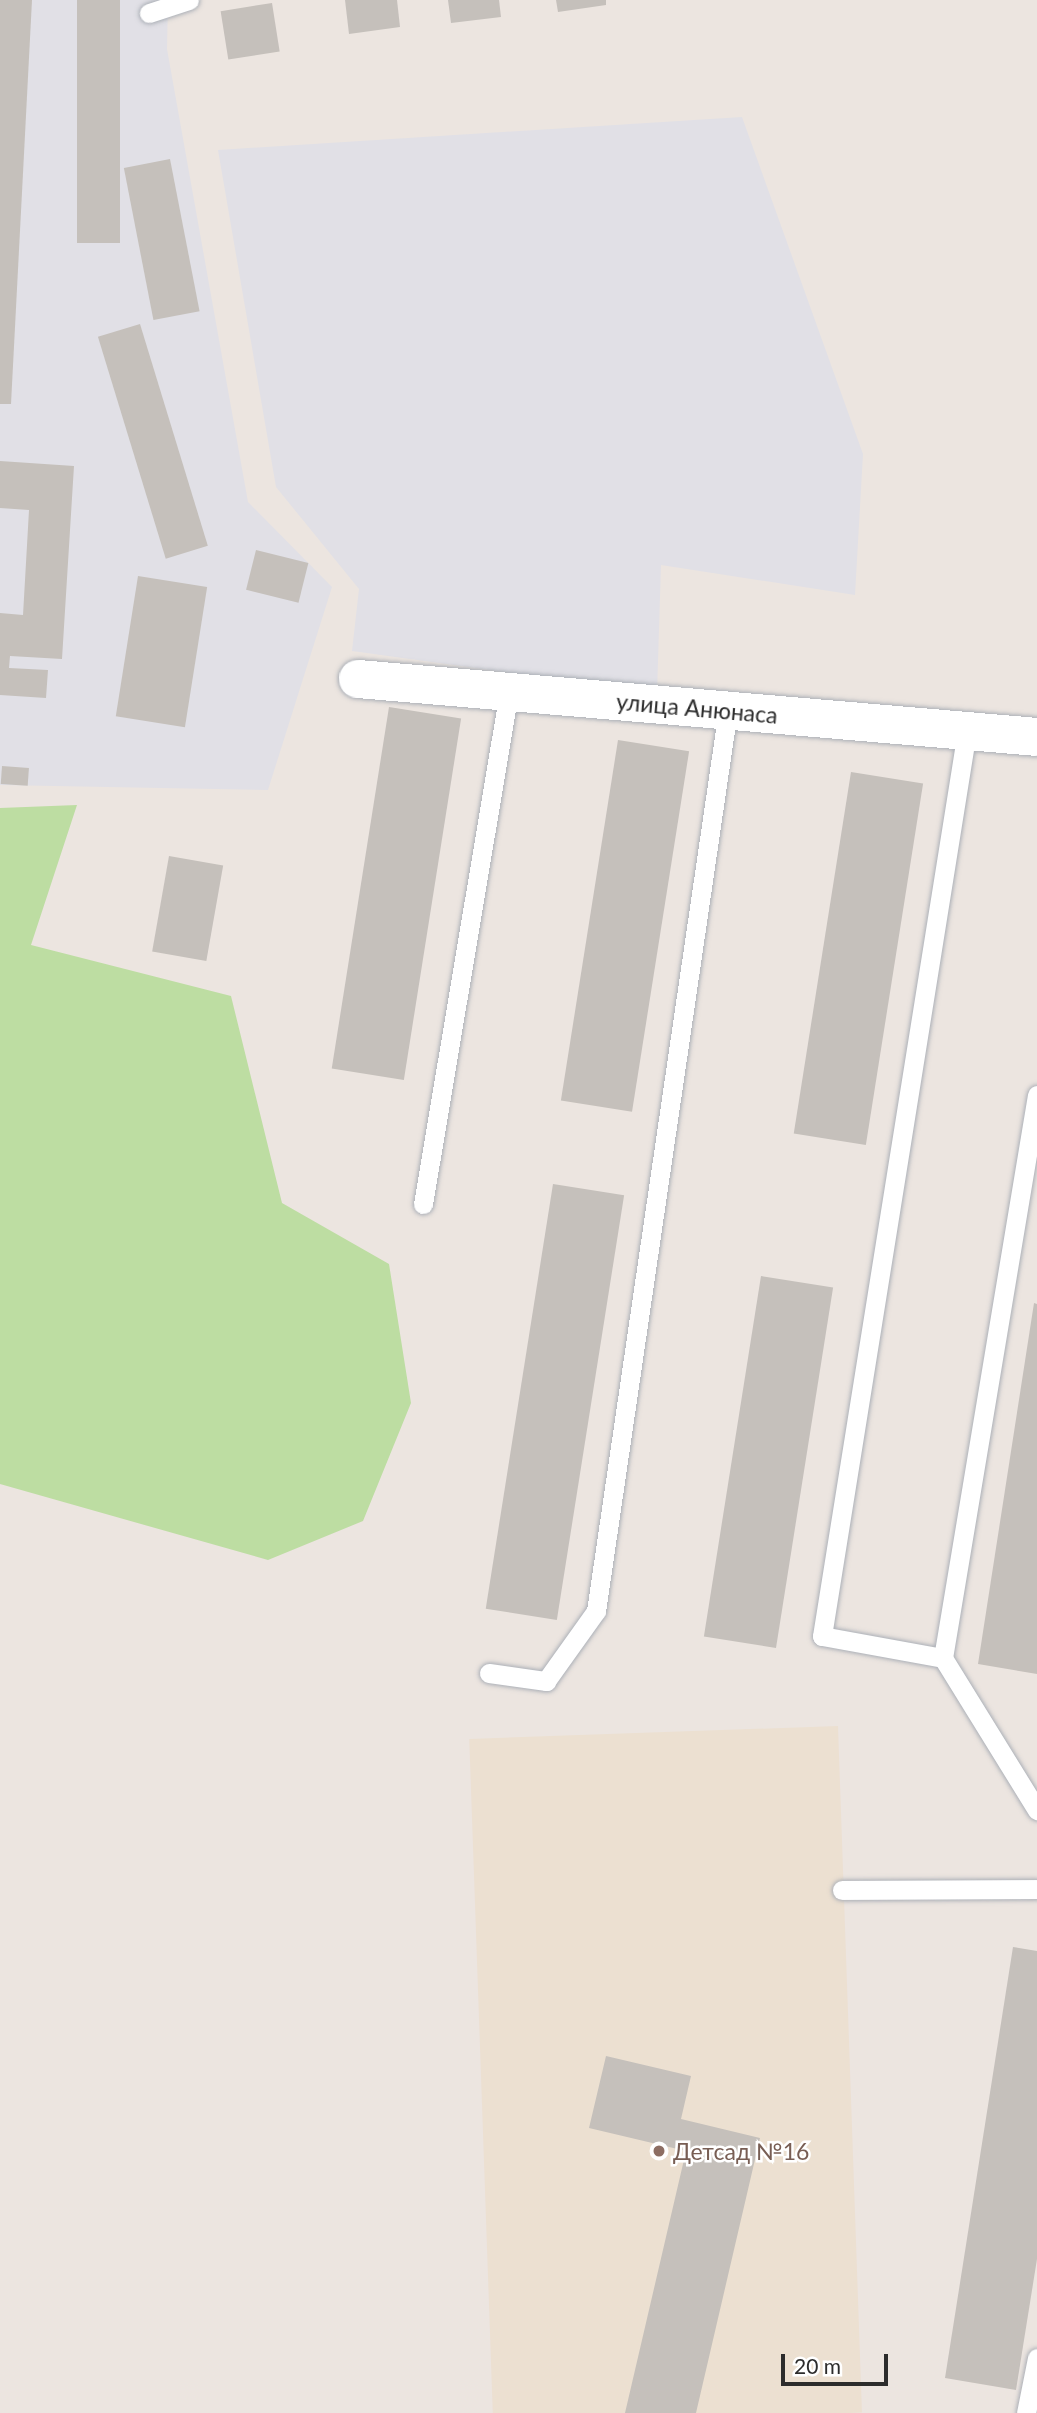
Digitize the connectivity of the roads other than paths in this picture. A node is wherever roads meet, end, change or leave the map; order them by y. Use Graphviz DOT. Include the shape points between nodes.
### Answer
graph roads {
  1 [pos="189,0"];
  2 [pos="149,13"];
  3 [pos="358,679"];
  4 [pos="509,691"];
  5 [pos="728,710"];
  6 [pos="967,731"];
  7 [pos="1037,737"];
  8 [pos="1037,1095"];
  9 [pos="423,1203"];
  10 [pos="943,1658"];
  11 [pos="489,1673"];
  12 [pos="1037,1810"];
  13 [pos="842,1889"];
  14 [pos="1037,1889"];
  15 [pos="1037,2358"];
  16 [pos="1026,2413"];
  1 -- 2 [label="lane"];
  3 -- 4 [label="street, улица Анюнаса"];
  4 -- 5 [label="street, улица Анюнаса"];
  4 -- 9 [label="lane"];
  5 -- 6 [label="street, улица Анюнаса"];
  5 -- 11 [label="lane" via="596,1611 546,1681"];
  6 -- 7 [label="street, улица Анюнаса"];
  6 -- 10 [label="lane" via="822,1636"];
  8 -- 10 [label="lane"];
  10 -- 12 [label="lane"];
  13 -- 14 [label="lane"];
  15 -- 16 [label="lane"];
}
